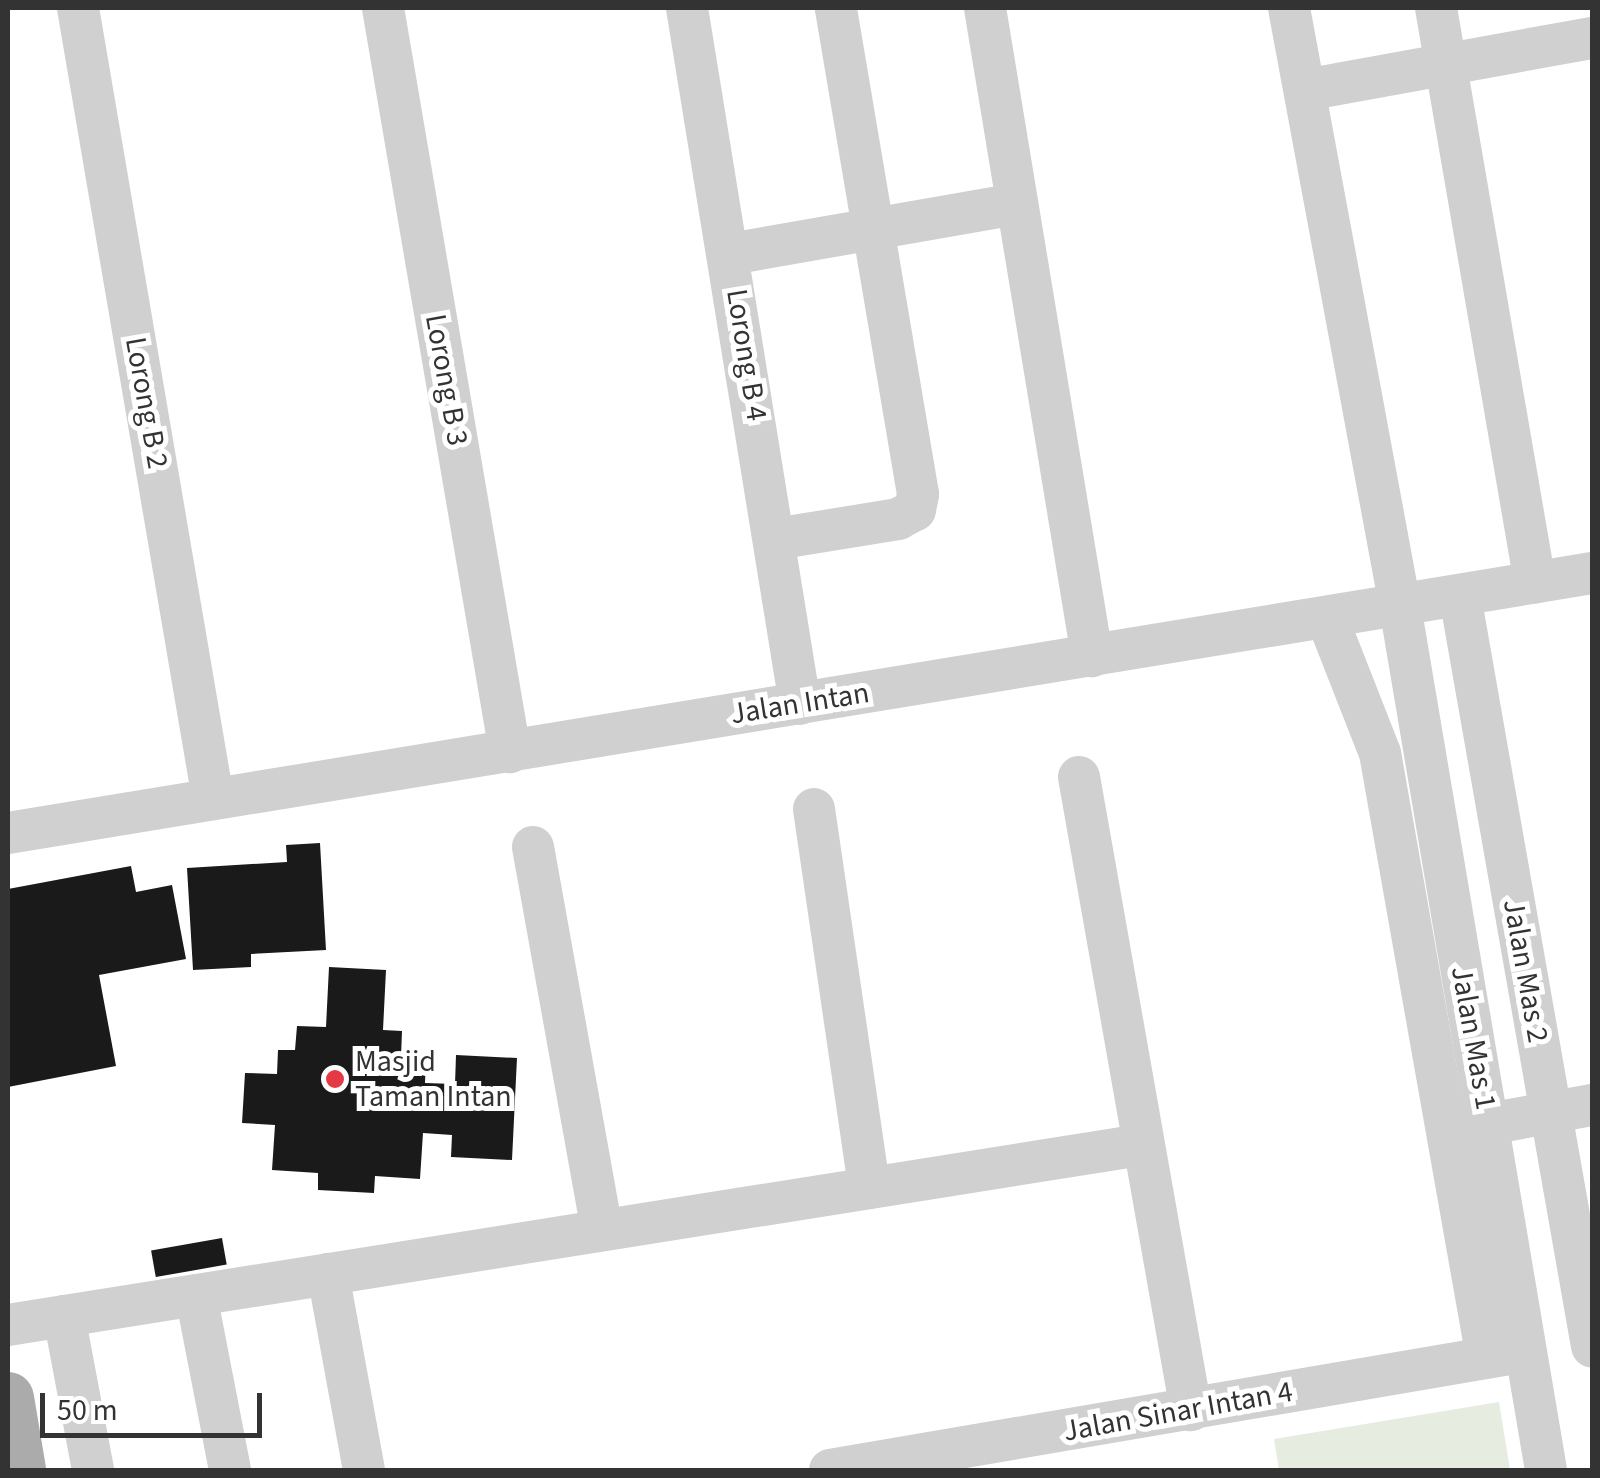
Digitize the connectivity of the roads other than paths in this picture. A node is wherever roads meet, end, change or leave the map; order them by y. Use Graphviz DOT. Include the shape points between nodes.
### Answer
graph roads {
  1 [pos="78,8"];
  2 [pos="383,8"];
  3 [pos="688,8"];
  4 [pos="836,8"];
  5 [pos="985,8"];
  6 [pos="1289,8"];
  7 [pos="1436,8"];
  8 [pos="1592,38"];
  9 [pos="1446,64"];
  10 [pos="1305,90"];
  11 [pos="1017,204"];
  12 [pos="876,229"];
  13 [pos="730,254"];
  14 [pos="775,540"];
  15 [pos="1592,574"];
  16 [pos="1535,584"];
  17 [pos="1460,596"];
  18 [pos="1400,606"];
  19 [pos="1326,618"];
  20 [pos="1092,656"];
  21 [pos="800,704"];
  22 [pos="510,752"];
  23 [pos="1079,777"];
  24 [pos="214,800"];
  25 [pos="814,810"];
  26 [pos="8,833"];
  27 [pos="532,847"];
  28 [pos="1592,1105"];
  29 [pos="1550,1113"];
  30 [pos="1488,1124"];
  31 [pos="1141,1145"];
  32 [pos="869,1188"];
  33 [pos="602,1230"];
  34 [pos="328,1274"];
  35 [pos="196,1294"];
  36 [pos="64,1316"];
  37 [pos="8,1325"];
  38 [pos="1592,1346"];
  39 [pos="1506,1354"];
  40 [pos="8,1398"];
  41 [pos="1190,1410"];
  42 [pos="20,1470"];
  43 [pos="93,1470"];
  44 [pos="230,1470"];
  45 [pos="364,1470"];
  46 [pos="830,1470"];
  47 [pos="1546,1470"];
  1 -- 24 [label="street, Lorong B 2"];
  2 -- 22 [label="street, Lorong B 3"];
  3 -- 13 [label="street, Lorong B 4"];
  4 -- 12 [label="street"];
  5 -- 11 [label="street"];
  6 -- 10 [label="street, Jalan Mas 1"];
  7 -- 9 [label="street"];
  8 -- 9 [label="street"];
  9 -- 10 [label="street"];
  9 -- 16 [label="street"];
  10 -- 18 [label="street, Jalan Mas 1"];
  11 -- 12 [label="street"];
  11 -- 20 [label="street"];
  12 -- 13 [label="street"];
  12 -- 14 [label="street" via="918,494 914,510 898,519"];
  13 -- 14 [label="street, Lorong B 4"];
  14 -- 21 [label="street, Lorong B 4"];
  15 -- 16 [label="street, Jalan Intan"];
  16 -- 17 [label="street, Jalan Intan"];
  17 -- 18 [label="street, Jalan Intan"];
  17 -- 29 [label="street, Jalan Mas 2"];
  18 -- 19 [label="street, Jalan Intan"];
  18 -- 30 [label="street, Jalan Mas 1"];
  19 -- 20 [label="street, Jalan Intan"];
  19 -- 39 [label="street" via="1380,753"];
  20 -- 21 [label="street, Jalan Intan"];
  21 -- 22 [label="street, Jalan Intan"];
  22 -- 24 [label="street, Jalan Intan"];
  23 -- 31 [label="street"];
  24 -- 26 [label="street, Jalan Intan"];
  25 -- 32 [label="street"];
  27 -- 33 [label="street"];
  28 -- 29 [label="street"];
  29 -- 30 [label="street"];
  29 -- 38 [label="street, Jalan Mas 2"];
  30 -- 39 [label="street, Jalan Mas 1"];
  31 -- 32 [label="street"];
  31 -- 41 [label="street"];
  32 -- 33 [label="street"];
  33 -- 34 [label="street"];
  34 -- 35 [label="street"];
  34 -- 45 [label="street"];
  35 -- 36 [label="street"];
  35 -- 44 [label="street"];
  36 -- 37 [label="street"];
  36 -- 43 [label="street"];
  39 -- 41 [label="street, Jalan Sinar Intan 4"];
  39 -- 47 [label="street, Jalan Mas 1"];
  40 -- 42 [label="main road"];
  41 -- 46 [label="street, Jalan Sinar Intan 4"];
}
